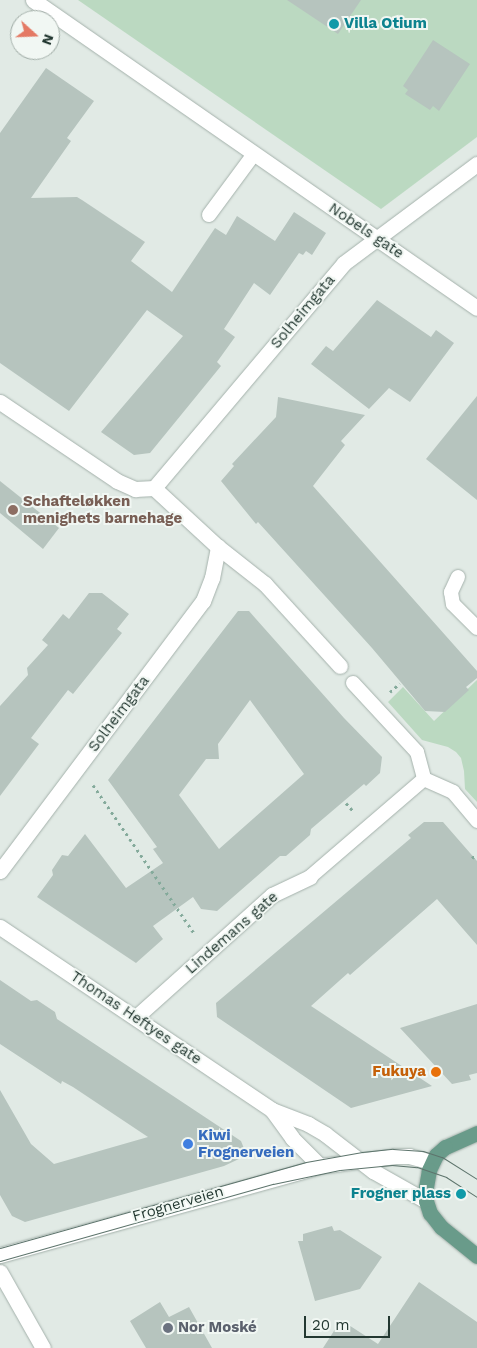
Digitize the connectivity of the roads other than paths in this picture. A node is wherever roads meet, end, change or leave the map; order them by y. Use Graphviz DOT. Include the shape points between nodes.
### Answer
graph roads {
  1 [pos="33,0"];
  2 [pos="254,154"];
  3 [pos="477,164"];
  4 [pos="209,215"];
  5 [pos="378,238"];
  6 [pos="477,308"];
  7 [pos="0,402"];
  8 [pos="154,488"];
  9 [pos="218,547"];
  10 [pos="458,577"];
  11 [pos="477,628"];
  12 [pos="340,666"];
  13 [pos="354,683"];
  14 [pos="424,779"];
  15 [pos="477,821"];
  16 [pos="0,871"];
  17 [pos="310,878"];
  18 [pos="0,927"];
  19 [pos="136,1017"];
  20 [pos="272,1110"];
  21 [pos="477,1133"];
  22 [pos="358,1160"];
  23 [pos="432,1162"];
  24 [pos="320,1166"];
  25 [pos="426,1201"];
  26 [pos="0,1255"];
  27 [pos="477,1256"];
  28 [pos="0,1272"];
  29 [pos="43,1348"];
  1 -- 2 [label="street, Nobels gate"];
  2 -- 4 [label="lane"];
  2 -- 5 [label="street, Nobels gate"];
  3 -- 5 [label="street, Solheimgata"];
  5 -- 6 [label="street, Nobels gate"];
  5 -- 8 [label="street, Solheimgata" via="344,263"];
  7 -- 8 [label="street" via="117,481 135,489"];
  8 -- 9 [label="street"];
  9 -- 12 [label="street" via="265,584"];
  9 -- 16 [label="street, Solheimgata" via="212,578 203,601"];
  10 -- 11 [label="lane" via="451,592 453,604"];
  13 -- 14 [label="lane" via="417,752"];
  14 -- 15 [label="lane" via="453,792"];
  14 -- 17 [label="lane, Lindemans gate"];
  17 -- 19 [label="street, Lindemans gate" via="272,895"];
  18 -- 19 [label="street, Thomas Heftyes gate"];
  19 -- 20 [label="street, Thomas Heftyes gate"];
  20 -- 22 [label="street, Thomas Heftyes gate" via="314,1127"];
  20 -- 24 [label="street, Thomas Heftyes gate" via="292,1138"];
  21 -- 23 [label="main road" via="445,1147"];
  22 -- 23 [label="street, Frognerveien" via="409,1156"];
  22 -- 24 [label="street, Frognerveien"];
  22 -- 25 [label="street"];
  23 -- 25 [label="main road"];
  24 -- 26 [label="street, Frognerveien"];
  25 -- 27 [label="main road" via="430,1213 441,1227"];
  28 -- 29 [label="street"];
}
